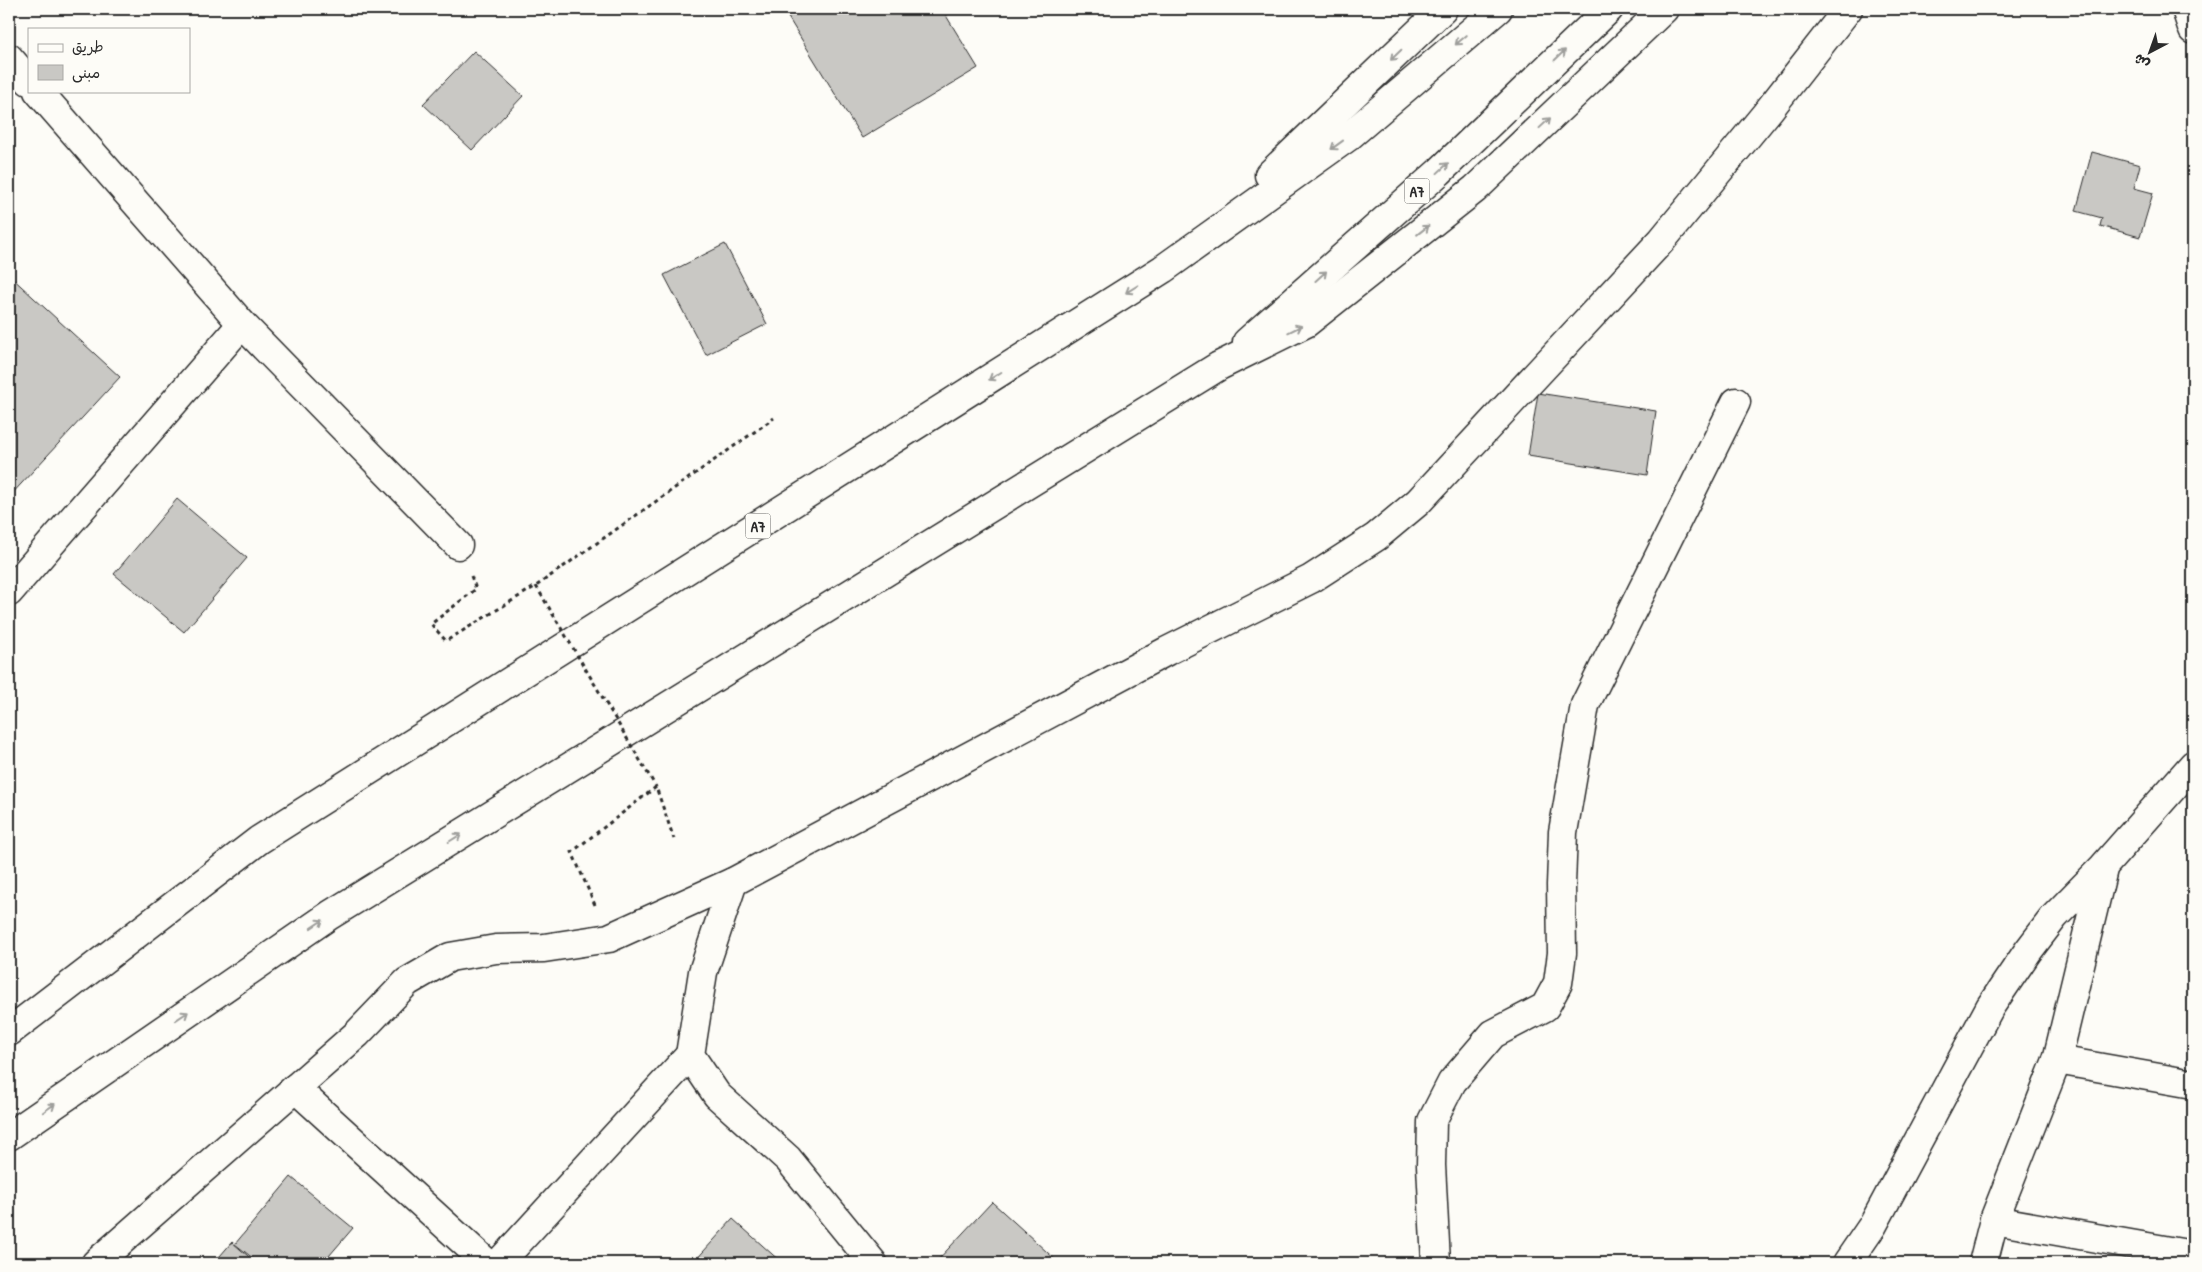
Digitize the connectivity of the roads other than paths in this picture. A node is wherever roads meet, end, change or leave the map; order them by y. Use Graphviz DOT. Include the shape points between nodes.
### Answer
graph roads {
  1 [pos="1443,9"];
  2 [pos="1498,9"];
  3 [pos="1609,9"];
  4 [pos="1664,9"];
  5 [pos="1848,9"];
  6 [pos="2186,9"];
  7 [pos="2193,30"];
  8 [pos="9,58"];
  9 [pos="28,80"];
  10 [pos="39,92"];
  11 [pos="1164,269"];
  12 [pos="242,324"];
  13 [pos="1220,366"];
  14 [pos="1736,402"];
  15 [pos="458,545"];
  16 [pos="9,592"];
  17 [pos="2193,765"];
  18 [pos="2103,867"];
  19 [pos="733,882"];
  20 [pos="9,1032"];
  21 [pos="690,1055"];
  22 [pos="2057,1060"];
  23 [pos="2193,1084"];
  24 [pos="295,1088"];
  25 [pos="9,1136"];
  26 [pos="1994,1220"];
  27 [pos="2193,1255"];
  28 [pos="96,1263"];
  29 [pos="487,1263"];
  30 [pos="499,1263"];
  31 [pos="873,1263"];
  32 [pos="1436,1263"];
  33 [pos="1847,1263"];
  34 [pos="1983,1263"];
  1 -- 11 [label="main road, one-way" via="1303,144"];
  2 -- 11 [label="main road, A7, one-way" via="1348,137"];
  13 -- 3 [label="main road, A7, one-way" via="1438,172"];
  13 -- 4 [label="main road, one-way" via="1306,323 1475,189"];
  5 -- 19 [label="main road" via="1662,240 1418,502 1376,537 1311,579 1167,651"];
  6 -- 7 [label="main road"];
  8 -- 9 [label="main road"];
  10 -- 12 [label="main road"];
  11 -- 20 [label="main road, A7, one-way" via="258,840"];
  12 -- 15 [label="main road"];
  12 -- 16 [label="main road"];
  25 -- 13 [label="main road, A7, one-way" via="330,915"];
  14 -- 32 [label="main road" via="1584,705 1563,832 1562,953 1558,983 1545,1007 1493,1034 1452,1082 1432,1121"];
  17 -- 18 [label="main road"];
  18 -- 22 [label="main road"];
  18 -- 33 [label="main road" via="2054,917 1990,1007 1873,1225"];
  19 -- 21 [label="main road" via="703,972"];
  19 -- 24 [label="main road" via="609,938 450,957 407,982 357,1034"];
  21 -- 30 [label="main road"];
  21 -- 31 [label="main road" via="717,1095 788,1159"];
  22 -- 23 [label="main road"];
  22 -- 26 [label="main road"];
  24 -- 28 [label="main road"];
  24 -- 29 [label="main road"];
  26 -- 27 [label="main road"];
  26 -- 34 [label="main road"];
}
